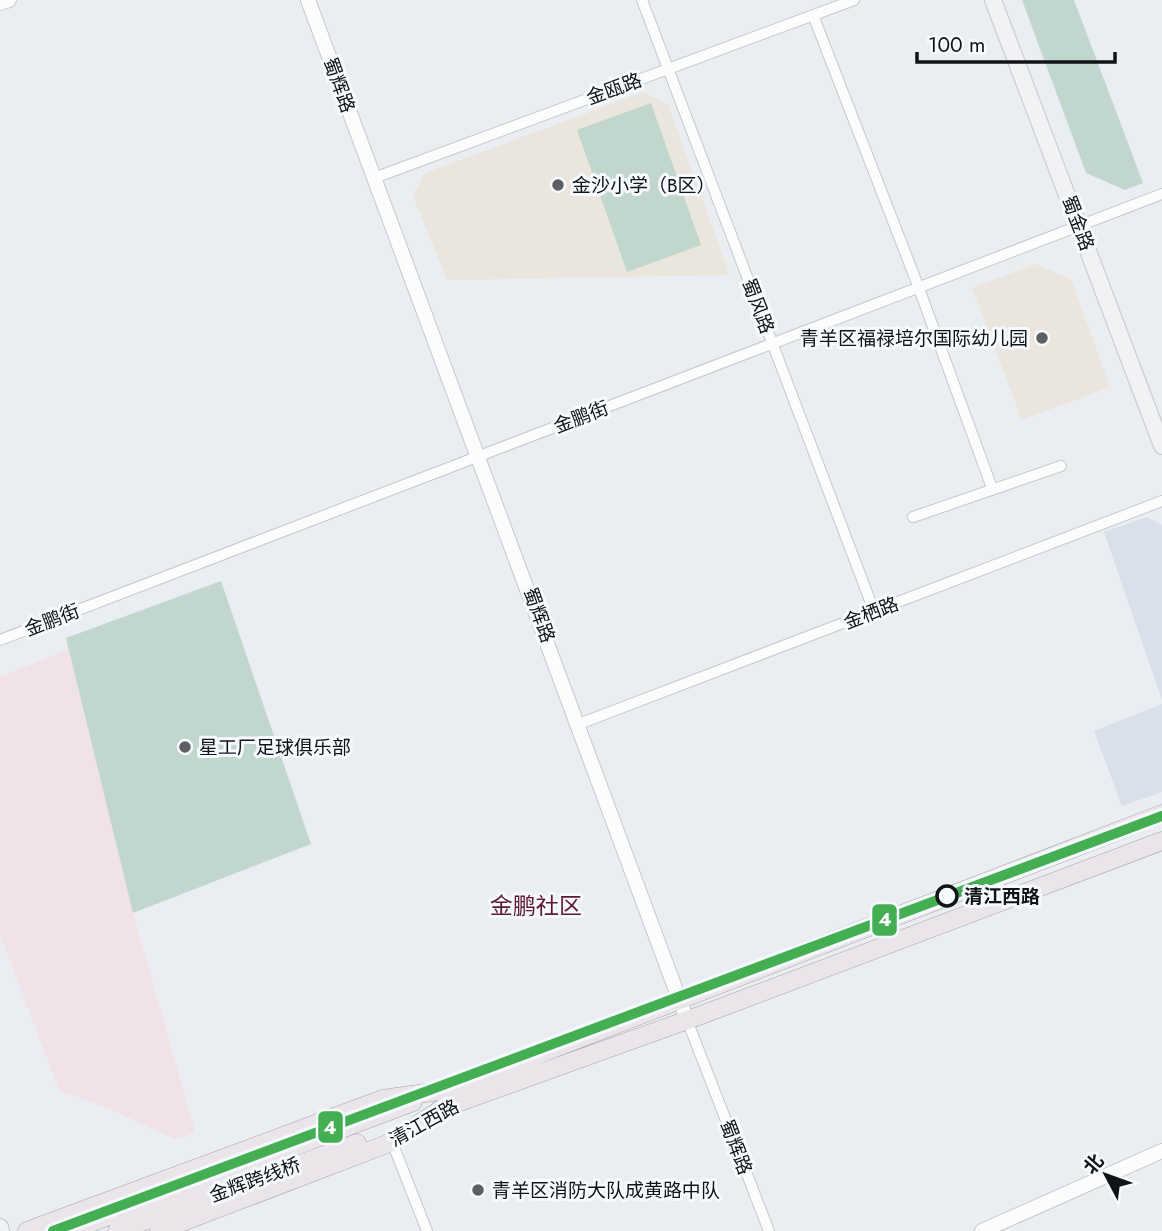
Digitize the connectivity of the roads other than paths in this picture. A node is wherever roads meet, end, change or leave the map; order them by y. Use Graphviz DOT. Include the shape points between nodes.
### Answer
graph roads {
  1 [pos="9,0"];
  2 [pos="308,0"];
  3 [pos="642,0"];
  4 [pos="854,0"];
  5 [pos="993,0"];
  6 [pos="0,4"];
  7 [pos="813,15"];
  8 [pos="668,69"];
  9 [pos="374,177"];
  10 [pos="1162,194"];
  11 [pos="1080,225"];
  12 [pos="919,287"];
  13 [pos="772,343"];
  14 [pos="1162,446"];
  15 [pos="479,456"];
  16 [pos="1061,466"];
  17 [pos="992,488"];
  18 [pos="1162,501"];
  19 [pos="913,517"];
  20 [pos="874,611"];
  21 [pos="0,640"];
  22 [pos="579,724"];
  23 [pos="1162,814"];
  24 [pos="1162,841"];
  25 [pos="678,999"];
  26 [pos="687,1020"];
  27 [pos="446,1090"];
  28 [pos="392,1136"];
  29 [pos="1162,1151"];
  30 [pos="27,1231"];
  31 [pos="69,1231"];
  32 [pos="117,1231"];
  33 [pos="159,1231"];
  34 [pos="427,1231"];
  35 [pos="769,1231"];
  36 [pos="982,1231"];
  1 -- 6 [label="street"];
  2 -- 9 [label="street, 蜀辉路"];
  3 -- 8 [label="street, 蜀风路"];
  4 -- 7 [label="street, 金瓯路"];
  5 -- 11 [label="main road, 蜀金路"];
  7 -- 8 [label="street, 金瓯路"];
  7 -- 12 [label="street"];
  8 -- 9 [label="street, 金瓯路"];
  8 -- 13 [label="street, 蜀风路"];
  9 -- 15 [label="street, 蜀辉路"];
  10 -- 11 [label="street, 金鹏街"];
  11 -- 12 [label="street, 金鹏街"];
  11 -- 14 [label="main road, 蜀金路"];
  12 -- 13 [label="street, 金鹏街"];
  12 -- 17 [label="street"];
  13 -- 15 [label="street, 金鹏街"];
  13 -- 20 [label="street, 蜀风路"];
  15 -- 21 [label="street, 金鹏街"];
  15 -- 22 [label="street, 蜀辉路"];
  16 -- 17 [label="street"];
  17 -- 19 [label="street"];
  18 -- 20 [label="street, 金栖路"];
  20 -- 22 [label="street, 金栖路"];
  22 -- 25 [label="street, 蜀辉路"];
  23 -- 25 [label="main road, 清江西路"];
  24 -- 26 [label="main road, 清江西路"];
  25 -- 26 [label="street, 蜀辉路"];
  25 -- 27 [label="main road, 清江西路"];
  26 -- 28 [label="main road, 清江西路" via="443,1108"];
  26 -- 35 [label="street, 蜀辉路"];
  27 -- 30 [label="main road, 清江西路" via="383,1099"];
  27 -- 31 [label="main road, 金辉跨线桥"];
  28 -- 32 [label="main road, 金辉跨线桥"];
  28 -- 33 [label="main road, 清江西路"];
  28 -- 34 [label="street"];
  29 -- 36 [label="street"];
}
